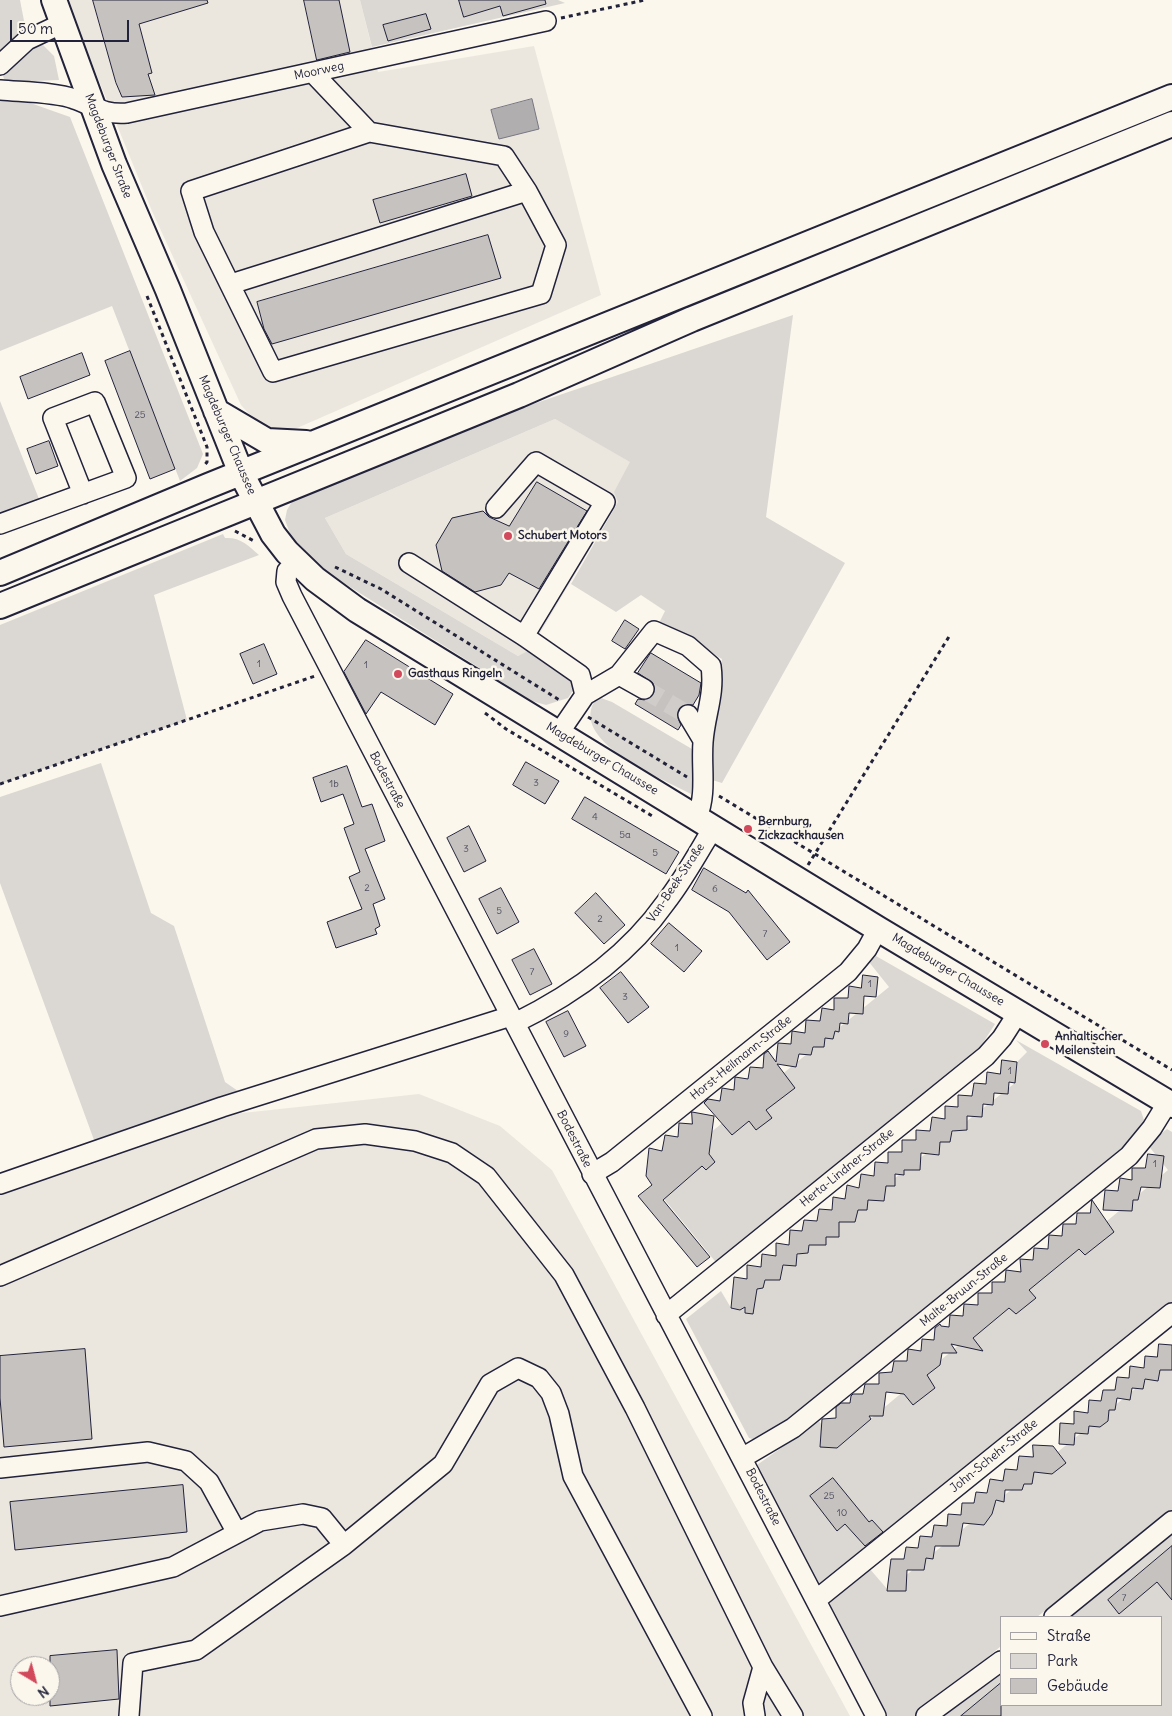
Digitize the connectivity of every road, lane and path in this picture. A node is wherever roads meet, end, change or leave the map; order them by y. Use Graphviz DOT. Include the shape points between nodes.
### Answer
graph roads {
  1 [pos="54,0"];
  2 [pos="645,0"];
  3 [pos="546,21"];
  4 [pos="61,24"];
  5 [pos="0,65"];
  6 [pos="312,73"];
  7 [pos="0,90"];
  8 [pos="1172,97"];
  9 [pos="92,108"];
  10 [pos="1172,124"];
  11 [pos="369,132"];
  12 [pos="527,191"];
  13 [pos="231,284"];
  14 [pos="168,290"];
  15 [pos="216,411"];
  16 [pos="316,443"];
  17 [pos="241,473"];
  18 [pos="83,494"];
  19 [pos="256,502"];
  20 [pos="496,508"];
  21 [pos="221,516"];
  22 [pos="0,524"];
  23 [pos="257,544"];
  24 [pos="297,562"];
  25 [pos="409,563"];
  26 [pos="0,573"];
  27 [pos="0,606"];
  28 [pos="950,635"];
  29 [pos="524,636"];
  30 [pos="330,671"];
  31 [pos="613,678"];
  32 [pos="641,694"];
  33 [pos="585,695"];
  34 [pos="483,712"];
  35 [pos="684,720"];
  36 [pos="559,733"];
  37 [pos="703,740"];
  38 [pos="0,784"];
  39 [pos="660,820"];
  40 [pos="706,822"];
  41 [pos="798,880"];
  42 [pos="878,929"];
  43 [pos="1018,1013"];
  44 [pos="513,1019"];
  45 [pos="1170,1104"];
  46 [pos="592,1174"];
  47 [pos="0,1184"];
  48 [pos="0,1276"];
  49 [pos="1172,1313"];
  50 [pos="666,1315"];
  51 [pos="742,1458"];
  52 [pos="0,1468"];
  53 [pos="1172,1521"];
  54 [pos="237,1533"];
  55 [pos="344,1545"];
  56 [pos="816,1600"];
  57 [pos="0,1606"];
  58 [pos="1055,1616"];
  59 [pos="1000,1662"];
  60 [pos="763,1668"];
  61 [pos="128,1716"];
  62 [pos="702,1716"];
  63 [pos="755,1716"];
  64 [pos="793,1716"];
  65 [pos="876,1716"];
  66 [pos="926,1716"];
  1 -- 4 [label="main road, Magdeburger Straße"];
  2 -- 3 [label="path"];
  3 -- 6 [label="street, Moorweg"];
  4 -- 5 [label="street" via="27,40"];
  4 -- 9 [label="main road, Magdeburger Straße"];
  6 -- 9 [label="street, Moorweg" via="127,113 115,114"];
  6 -- 11 [label="street"];
  7 -- 9 [label="street, Moorweg" via="74,98"];
  8 -- 16 [label="main road"];
  9 -- 14 [label="main road, Magdeburger Straße"];
  10 -- 19 [label="main road" via="684,322 519,395"];
  11 -- 12 [label="street" via="504,156"];
  11 -- 13 [label="street" via="191,191 204,232"];
  12 -- 13 [label="street"];
  12 -- 13 [label="street" via="556,246 542,294 273,372"];
  14 -- 15 [label="main road, Magdeburger Chaussee"];
  15 -- 16 [label="main road" via="267,441"];
  15 -- 17 [label="main road, Magdeburger Chaussee"];
  16 -- 17 [label="main road"];
  17 -- 19 [label="main road, Magdeburger Chaussee"];
  17 -- 26 [label="main road"];
  18 -- 18 [label="street" via="126,478 95,402 53,418"];
  18 -- 22 [label="street"];
  19 -- 21 [label="main road"];
  19 -- 24 [label="main road, Magdeburger Chaussee" via="273,534"];
  20 -- 29 [label="street" via="536,462 605,502"];
  21 -- 23 [label="path" via="226,528"];
  21 -- 27 [label="main road"];
  24 -- 30 [label="street, Bodestraße" via="287,571 286,582"];
  24 -- 36 [label="main road, Magdeburger Chaussee" via="357,610"];
  25 -- 29 [label="street"];
  28 -- 41 [label="path"];
  29 -- 33 [label="street" via="580,675"];
  30 -- 38 [label="path"];
  30 -- 44 [label="street, Bodestraße"];
  31 -- 32 [label="street"];
  31 -- 33 [label="street"];
  31 -- 37 [label="street" via="654,631 688,646 711,666 714,684"];
  33 -- 36 [label="street"];
  34 -- 39 [label="path" via="506,729"];
  35 -- 37 [label="street"];
  36 -- 40 [label="main road, Magdeburger Chaussee"];
  37 -- 40 [label="street"];
  40 -- 41 [label="main road, Magdeburger Chaussee"];
  40 -- 44 [label="street, Van-Beek-Straße" via="666,903 626,948 565,996"];
  41 -- 42 [label="main road, Magdeburger Chaussee"];
  42 -- 43 [label="main road, Magdeburger Chaussee"];
  42 -- 46 [label="street, Horst-Heilmann-Straße" via="848,972 612,1162"];
  43 -- 45 [label="main road, Magdeburger Chaussee"];
  43 -- 50 [label="street, Herta-Lindner-Straße" via="986,1056"];
  44 -- 46 [label="street, Bodestraße"];
  44 -- 47 [label="street, Van-Beek-Straße" via="222,1107"];
  45 -- 51 [label="street, Malte-Bruun-Straße" via="1129,1156 793,1428"];
  46 -- 50 [label="street, Bodestraße"];
  48 -- 60 [label="street" via="316,1139 365,1134 415,1141 452,1153 486,1176 564,1275 635,1408"];
  49 -- 56 [label="street, John-Schehr-Straße"];
  50 -- 51 [label="street, Bodestraße"];
  51 -- 56 [label="street, Bodestraße"];
  52 -- 54 [label="street" via="148,1452 186,1461 209,1482"];
  53 -- 58 [label="street"];
  54 -- 55 [label="street" via="260,1520 303,1514 322,1518"];
  54 -- 57 [label="street" via="173,1566"];
  55 -- 61 [label="street" via="196,1650 133,1663"];
  55 -- 62 [label="street" via="443,1464 490,1384 518,1368 539,1378 551,1393 559,1414 573,1476"];
  56 -- 65 [label="street, Bodestraße"];
  59 -- 66 [label="street"];
  60 -- 63 [label="street" via="752,1703"];
  60 -- 64 [label="street"];
}
